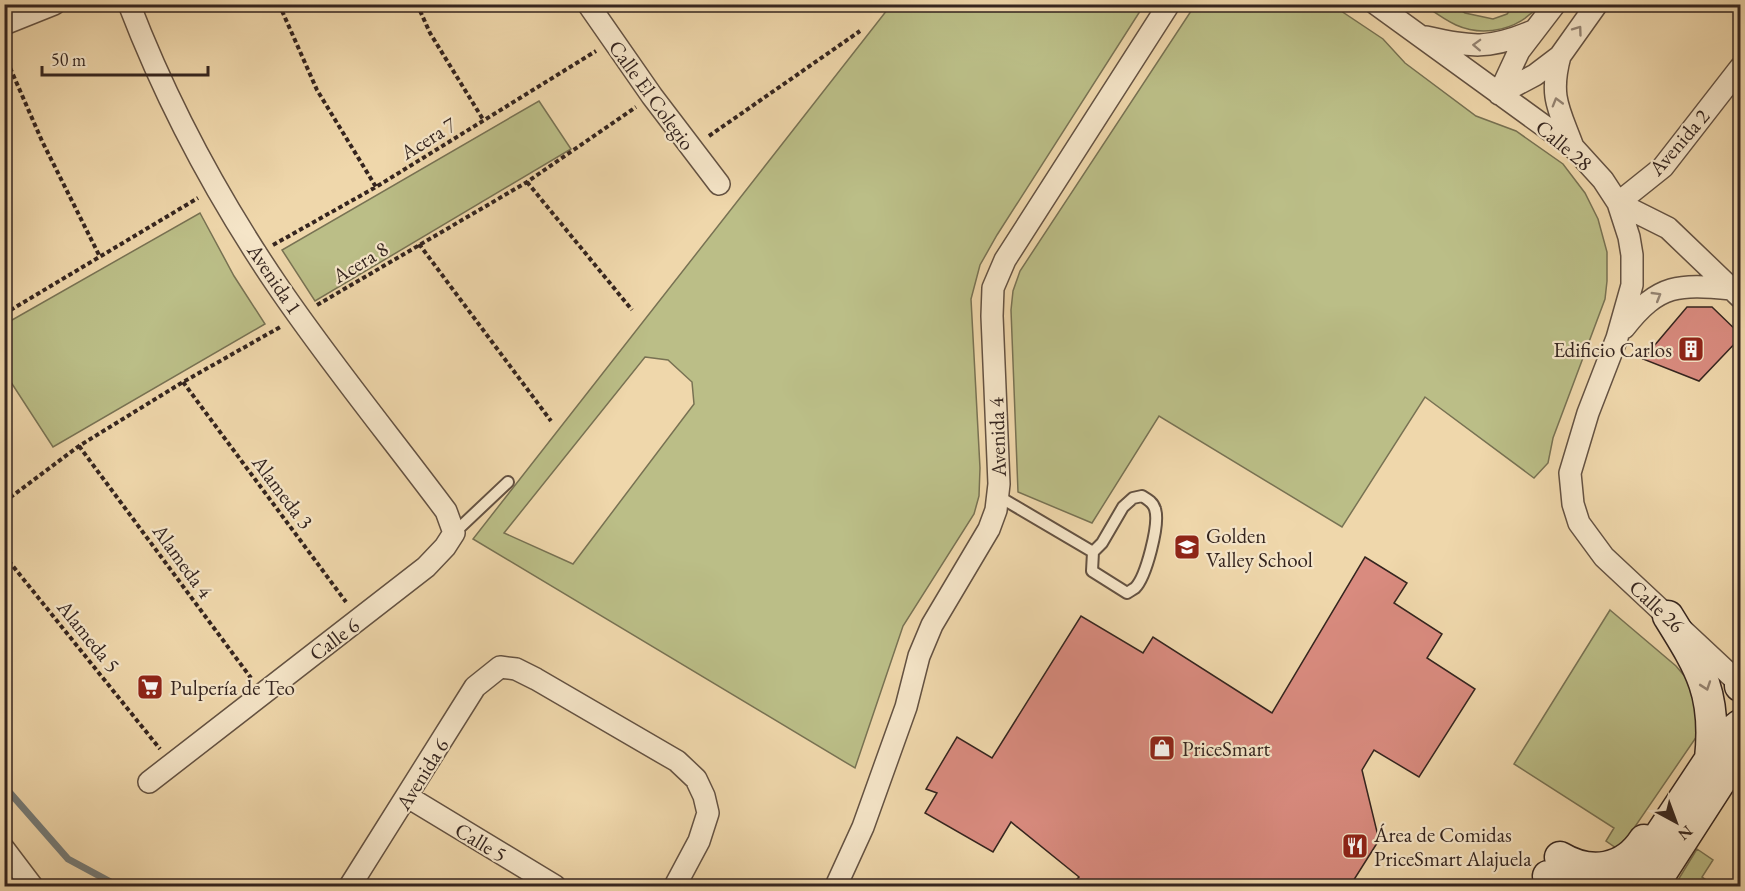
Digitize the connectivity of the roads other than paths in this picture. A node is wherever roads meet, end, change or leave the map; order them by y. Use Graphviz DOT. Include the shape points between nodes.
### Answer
graph roads {
  1 [pos="54,4"];
  2 [pos="129,4"];
  3 [pos="588,4"];
  4 [pos="1169,4"];
  5 [pos="1376,4"];
  6 [pos="1555,4"];
  7 [pos="1597,4"];
  8 [pos="4,24"];
  9 [pos="1533,30"];
  10 [pos="1420,36"];
  11 [pos="1560,56"];
  12 [pos="1740,68"];
  13 [pos="1499,94"];
  14 [pos="1573,147"];
  15 [pos="719,184"];
  16 [pos="1618,203"];
  17 [pos="1736,293"];
  18 [pos="1617,338"];
  19 [pos="507,482"];
  20 [pos="998,496"];
  21 [pos="454,533"];
  22 [pos="1093,552"];
  23 [pos="1668,616"];
  24 [pos="1740,684"];
  25 [pos="1740,724"];
  26 [pos="1740,751"];
  27 [pos="1710,759"];
  28 [pos="1740,767"];
  29 [pos="149,782"];
  30 [pos="1701,793"];
  31 [pos="408,797"];
  32 [pos="4,849"];
  33 [pos="1553,876"];
  34 [pos="32,886"];
  35 [pos="350,886"];
  36 [pos="555,886"];
  37 [pos="675,886"];
  38 [pos="836,886"];
  39 [pos="1587,886"];
  40 [pos="1626,886"];
  41 [pos="1640,886"];
  42 [pos="1653,886"];
  1 -- 8 [label="street"];
  2 -- 21 [label="street, Avenida 1" via="183,127 256,254 446,511"];
  3 -- 15 [label="street, Calle El Colegio"];
  4 -- 20 [label="street, Avenida 4" via="1005,260 993,288"];
  5 -- 10 [label="street, Calle 28"];
  6 -- 9 [label="street"];
  11 -- 7 [label="street, one-way"];
  9 -- 10 [label="street, one-way" via="1501,44 1487,45"];
  9 -- 13 [label="street"];
  10 -- 13 [label="street, Calle 28"];
  11 -- 13 [label="street"];
  14 -- 11 [label="street, one-way" via="1554,91"];
  12 -- 16 [label="street, Avenida 2" via="1663,167"];
  13 -- 14 [label="street, Calle 28"];
  14 -- 16 [label="street, Calle 28"];
  16 -- 17 [label="street, Calle 28" via="1668,228"];
  16 -- 18 [label="street" via="1629,237 1633,270"];
  18 -- 17 [label="street, one-way" via="1648,301 1676,287 1695,285"];
  18 -- 23 [label="street, Calle 26" via="1570,473 1571,497 1590,541"];
  19 -- 21 [label="lane"];
  20 -- 22 [label="lane"];
  20 -- 38 [label="street, Avenida 4" via="989,529 932,625 919,656 906,707 863,827"];
  21 -- 29 [label="street, Calle 6" via="426,567"];
  22 -- 22 [label="lane" via="1092,571 1127,593 1134,588 1141,580 1155,537 1152,502 1142,496 1133,498"];
  23 -- 24 [label="street, Calle 26"];
  23 -- 27 [label="street, one-way" via="1696,661 1709,693 1714,729"];
  25 -- 27 [label="street" via="1724,738"];
  25 -- 41 [label="street" via="1732,746"];
  26 -- 30 [label="street"];
  27 -- 30 [label="street"];
  28 -- 30 [label="street"];
  30 -- 33 [label="street" via="1671,799 1642,844 1626,860 1595,868 1572,864"];
  30 -- 40 [label="street"];
  30 -- 42 [label="street"];
  31 -- 35 [label="street, Avenida 6"];
  31 -- 36 [label="street, Calle 5"];
  31 -- 37 [label="street, Avenida 6" via="475,687 500,667 516,669 677,761 696,779 708,813 699,841"];
  32 -- 34 [label="street"];
  33 -- 39 [label="street"];
}
